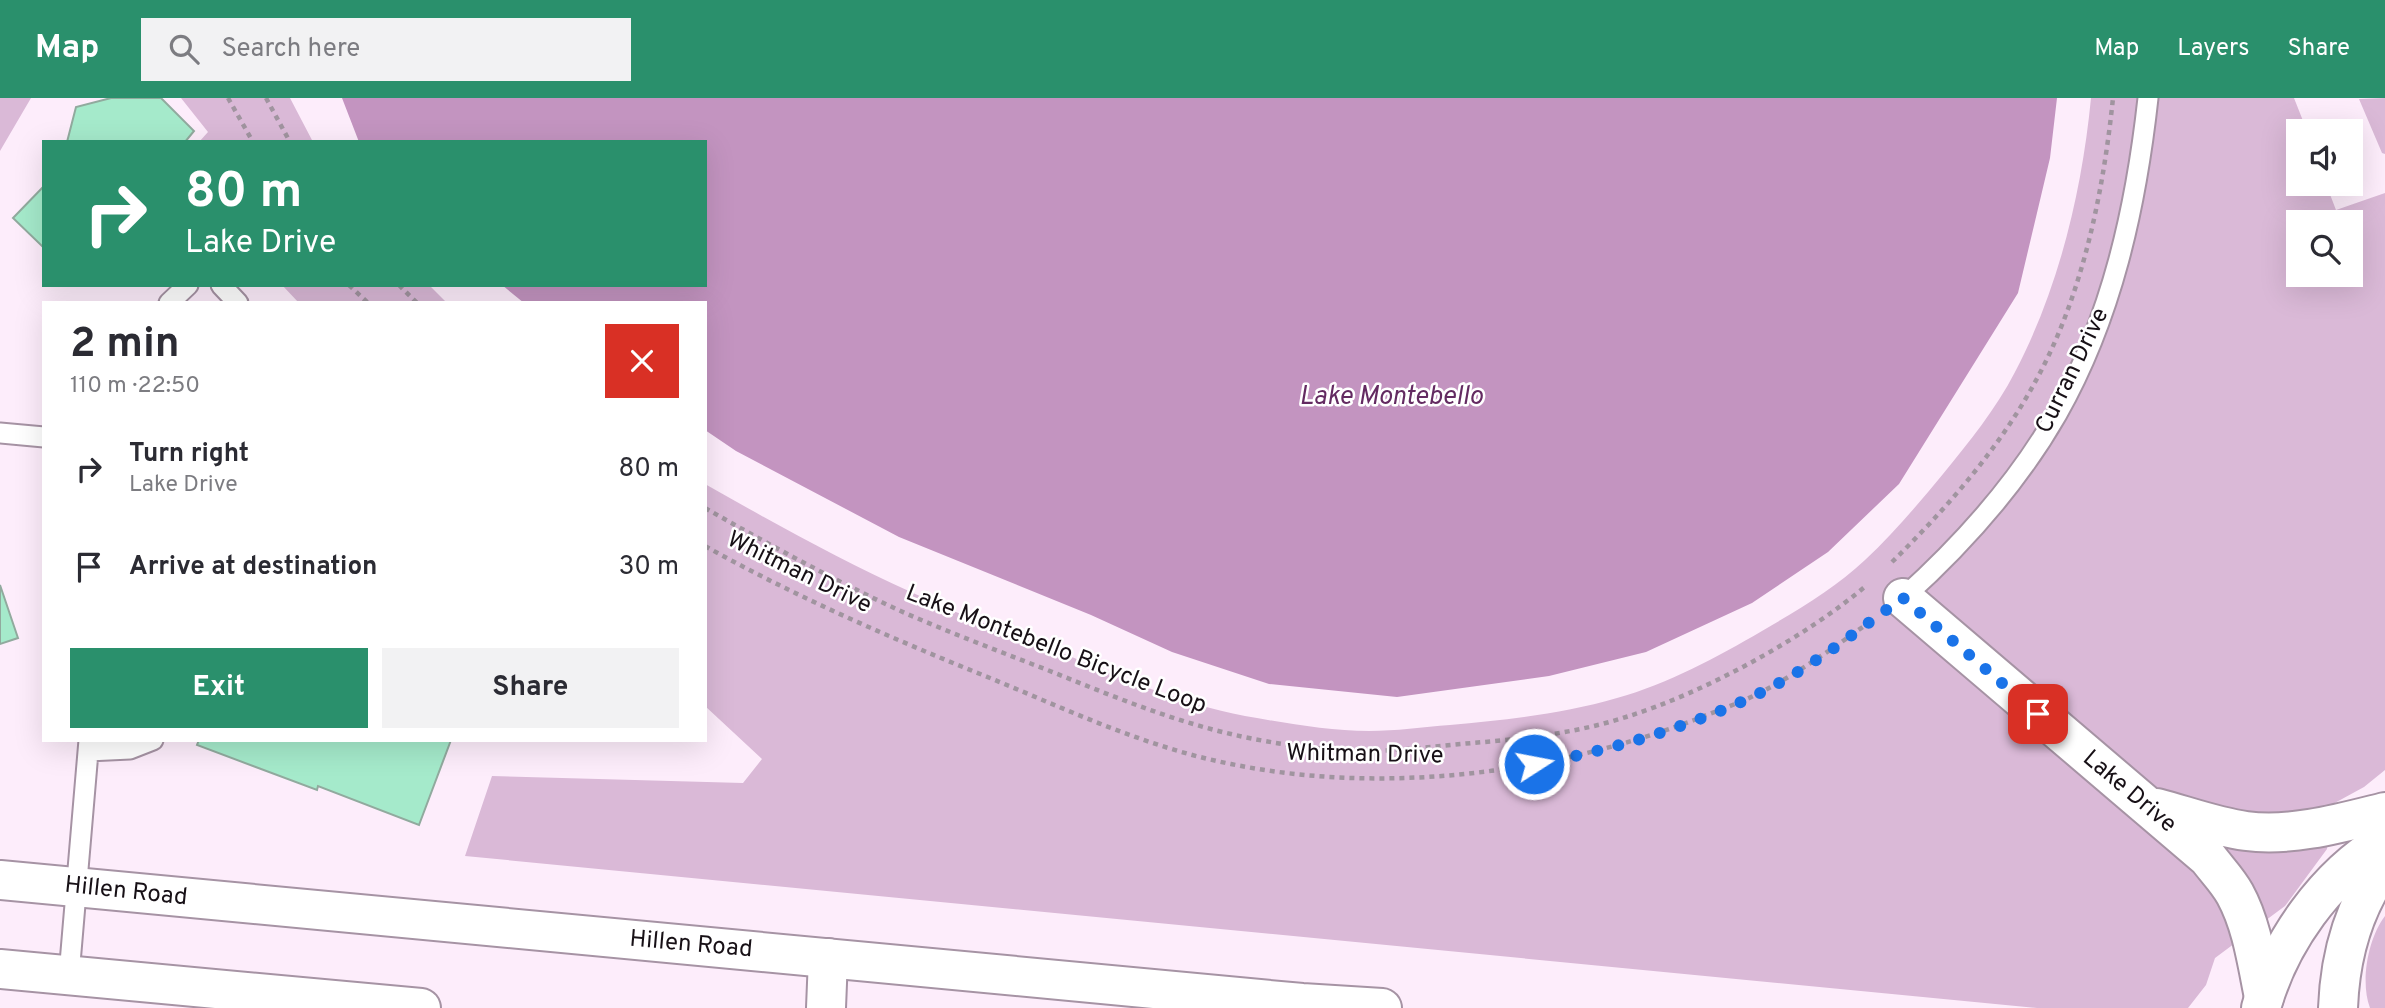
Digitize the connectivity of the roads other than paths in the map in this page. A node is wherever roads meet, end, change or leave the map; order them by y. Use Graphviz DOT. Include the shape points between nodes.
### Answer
graph roads {
  1 [pos="2148,98"];
  2 [pos="186,287"];
  3 [pos="222,287"];
  4 [pos="171,301"];
  5 [pos="236,301"];
  6 [pos="0,433"];
  7 [pos="42,437"];
  8 [pos="1887,582"];
  9 [pos="148,742"];
  10 [pos="88,746"];
  11 [pos="2145,805"];
  12 [pos="2385,812"];
  13 [pos="2385,841"];
  14 [pos="2385,864"];
  15 [pos="0,880"];
  16 [pos="78,887"];
  17 [pos="828,958"];
  18 [pos="0,969"];
  19 [pos="69,975"];
  20 [pos="2262,1002"];
  21 [pos="1302,1006"];
  22 [pos="421,1008"];
  23 [pos="826,1008"];
  24 [pos="1382,1008"];
  25 [pos="2338,1008"];
  1 -- 8 [label="lane, Curran Drive" via="2132,209 2108,299 2057,413 1986,516 1939,566"];
  2 -- 4 [label="lane"];
  3 -- 5 [label="lane"];
  6 -- 7 [label="lane"];
  8 -- 11 [label="main road, Lake Drive"];
  9 -- 10 [label="lane" via="130,750"];
  10 -- 16 [label="lane"];
  11 -- 12 [label="main road" via="2232,829 2271,832"];
  11 -- 20 [label="main road, Lake Drive" via="2208,858 2235,893 2256,954"];
  13 -- 20 [label="main road" via="2331,884 2306,916 2281,957"];
  14 -- 25 [label="main road" via="2362,901 2344,949"];
  15 -- 16 [label="main road, Hillen Road"];
  16 -- 17 [label="main road, Hillen Road"];
  16 -- 19 [label="lane"];
  17 -- 21 [label="main road, Hillen Road"];
  17 -- 23 [label="main road"];
  18 -- 19 [label="main road"];
  19 -- 22 [label="main road"];
  21 -- 24 [label="main road, Hillen Road"];
}
